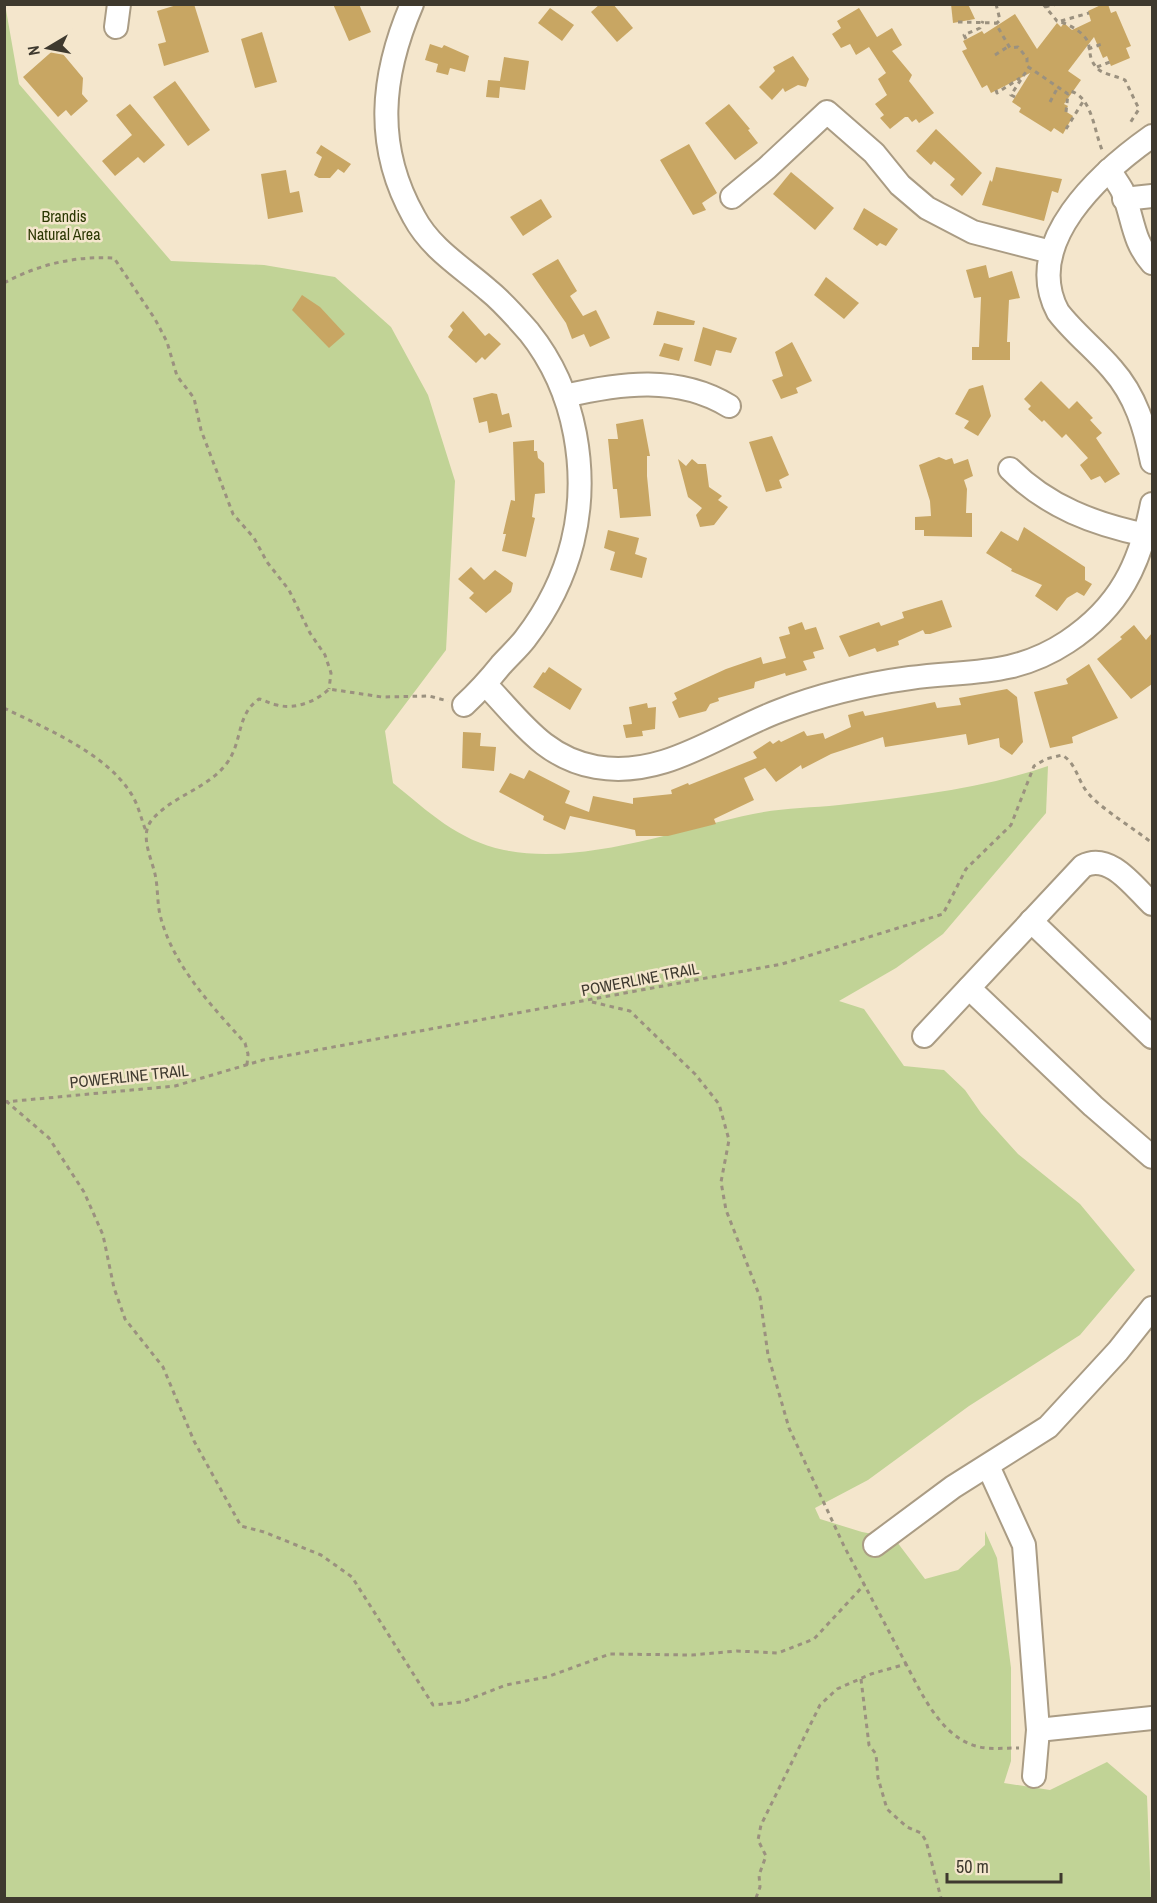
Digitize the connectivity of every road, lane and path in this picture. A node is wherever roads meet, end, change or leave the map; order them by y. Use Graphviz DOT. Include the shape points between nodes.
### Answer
graph roads {
  1 [pos="119,4"];
  2 [pos="412,4"];
  3 [pos="996,4"];
  4 [pos="1057,4"];
  5 [pos="1044,6"];
  6 [pos="1089,13"];
  7 [pos="983,21"];
  8 [pos="958,22"];
  9 [pos="1059,22"];
  10 [pos="997,23"];
  11 [pos="116,27"];
  12 [pos="966,39"];
  13 [pos="1102,44"];
  14 [pos="1009,46"];
  15 [pos="1088,49"];
  16 [pos="995,55"];
  17 [pos="1110,62"];
  18 [pos="1029,67"];
  19 [pos="1097,67"];
  20 [pos="1022,77"];
  21 [pos="1058,87"];
  22 [pos="996,90"];
  23 [pos="1068,94"];
  24 [pos="1015,97"];
  25 [pos="1084,100"];
  26 [pos="1050,102"];
  27 [pos="1066,112"];
  28 [pos="1130,123"];
  29 [pos="1066,129"];
  30 [pos="1152,136"];
  31 [pos="1107,162"];
  32 [pos="1152,196"];
  33 [pos="732,197"];
  34 [pos="1124,200"];
  35 [pos="1051,252"];
  36 [pos="1152,263"];
  37 [pos="4,283"];
  38 [pos="565,396"];
  39 [pos="729,406"];
  40 [pos="1152,462"];
  41 [pos="1010,469"];
  42 [pos="1152,504"];
  43 [pos="1146,536"];
  44 [pos="486,685"];
  45 [pos="329,689"];
  46 [pos="464,705"];
  47 [pos="4,708"];
  48 [pos="146,831"];
  49 [pos="1152,843"];
  50 [pos="1152,904"];
  51 [pos="1031,921"];
  52 [pos="969,988"];
  53 [pos="582,1002"];
  54 [pos="924,1036"];
  55 [pos="1152,1036"];
  56 [pos="247,1065"];
  57 [pos="5,1102"];
  58 [pos="1152,1157"];
  59 [pos="1152,1308"];
  60 [pos="988,1466"];
  61 [pos="875,1545"];
  62 [pos="865,1584"];
  63 [pos="906,1664"];
  64 [pos="861,1679"];
  65 [pos="1152,1718"];
  66 [pos="1038,1730"];
  67 [pos="1018,1748"];
  68 [pos="1034,1776"];
  69 [pos="756,1899"];
  70 [pos="941,1899"];
  1 -- 11 [label="street"];
  2 -- 38 [label="street" via="392,55 386,89 387,136 401,189 414,219 435,245 505,305 530,334"];
  3 -- 10 [label="path" via="1000,20"];
  4 -- 5 [label="path"];
  5 -- 9 [label="path"];
  6 -- 9 [label="path"];
  7 -- 8 [label="path"];
  7 -- 10 [label="path"];
  7 -- 12 [label="path" via="980,28 964,35"];
  9 -- 15 [label="path" via="1064,21 1082,35"];
  10 -- 14 [label="path"];
  13 -- 15 [label="path"];
  14 -- 16 [label="path"];
  14 -- 18 [label="path" via="1018,47"];
  15 -- 19 [label="path"];
  17 -- 19 [label="path"];
  18 -- 20 [label="path"];
  18 -- 21 [label="path"];
  19 -- 28 [label="path" via="1125,80 1139,109"];
  20 -- 22 [label="path" via="998,93"];
  20 -- 24 [label="path" via="1011,95"];
  21 -- 23 [label="path"];
  21 -- 26 [label="path"];
  23 -- 25 [label="path" via="1074,92"];
  23 -- 27 [label="path"];
  25 -- 29 [label="path"];
  25 -- 31 [label="path"];
  30 -- 31 [label="street"];
  31 -- 34 [label="street"];
  31 -- 35 [label="street" via="1067,219"];
  32 -- 34 [label="street"];
  33 -- 35 [label="street" via="827,112 927,208 973,232"];
  34 -- 36 [label="street" via="1129,221"];
  35 -- 40 [label="street" via="1047,271 1052,301 1068,326 1125,386 1146,433"];
  37 -- 45 [label="path" via="58,261 114,258 155,319 177,376 194,398 201,430 233,514 289,590 325,655"];
  38 -- 39 [label="street" via="605,387 652,384 704,393"];
  38 -- 44 [label="street" via="580,477 573,545 554,596"];
  41 -- 43 [label="street" via="1054,503 1086,520"];
  42 -- 43 [label="street"];
  43 -- 44 [label="street" via="1137,562 1116,598 1082,631 1048,653 1002,670 911,678 813,699 646,767 596,767 555,753 526,729"];
  44 -- 46 [label="street"];
  45 -- 46 [label="path" via="382,697 429,696"];
  45 -- 48 [label="path" via="319,699 300,705 278,706 259,699 248,706 228,762 213,777 163,810"];
  47 -- 48 [label="path" via="94,757 131,793"];
  48 -- 56 [label="path" via="160,914 174,951 200,992 246,1043"];
  49 -- 53 [label="path, POWERLINE TRAIL" via="1089,795 1072,761 1062,755 1046,759 1034,766 1011,825 966,869 943,914 782,964"];
  50 -- 51 [label="street" via="1120,873 1092,861"];
  51 -- 52 [label="street"];
  51 -- 55 [label="street"];
  52 -- 54 [label="street"];
  52 -- 58 [label="street"];
  53 -- 56 [label="path, POWERLINE TRAIL"];
  53 -- 62 [label="path" via="600,1002 630,1011 695,1074 718,1104 729,1140 721,1182 726,1210 760,1296 768,1355 786,1418"];
  56 -- 57 [label="path, POWERLINE TRAIL" via="175,1086"];
  57 -- 62 [label="path" via="49,1138 84,1192 103,1235 125,1319 163,1367 194,1441 241,1526 321,1555 352,1577 433,1705 462,1702 610,1654 778,1653 814,1639"];
  59 -- 60 [label="street" via="1048,1427"];
  60 -- 61 [label="street"];
  60 -- 66 [label="street" via="1024,1545"];
  62 -- 63 [label="path"];
  63 -- 64 [label="path"];
  63 -- 67 [label="path" via="942,1723 961,1740 984,1748"];
  64 -- 69 [label="path" via="837,1689 820,1705 795,1753 761,1825 758,1840 766,1856"];
  64 -- 70 [label="path" via="869,1745 876,1754 887,1809 907,1827 921,1833 926,1841"];
  65 -- 66 [label="street"];
  66 -- 68 [label="street"];
}
